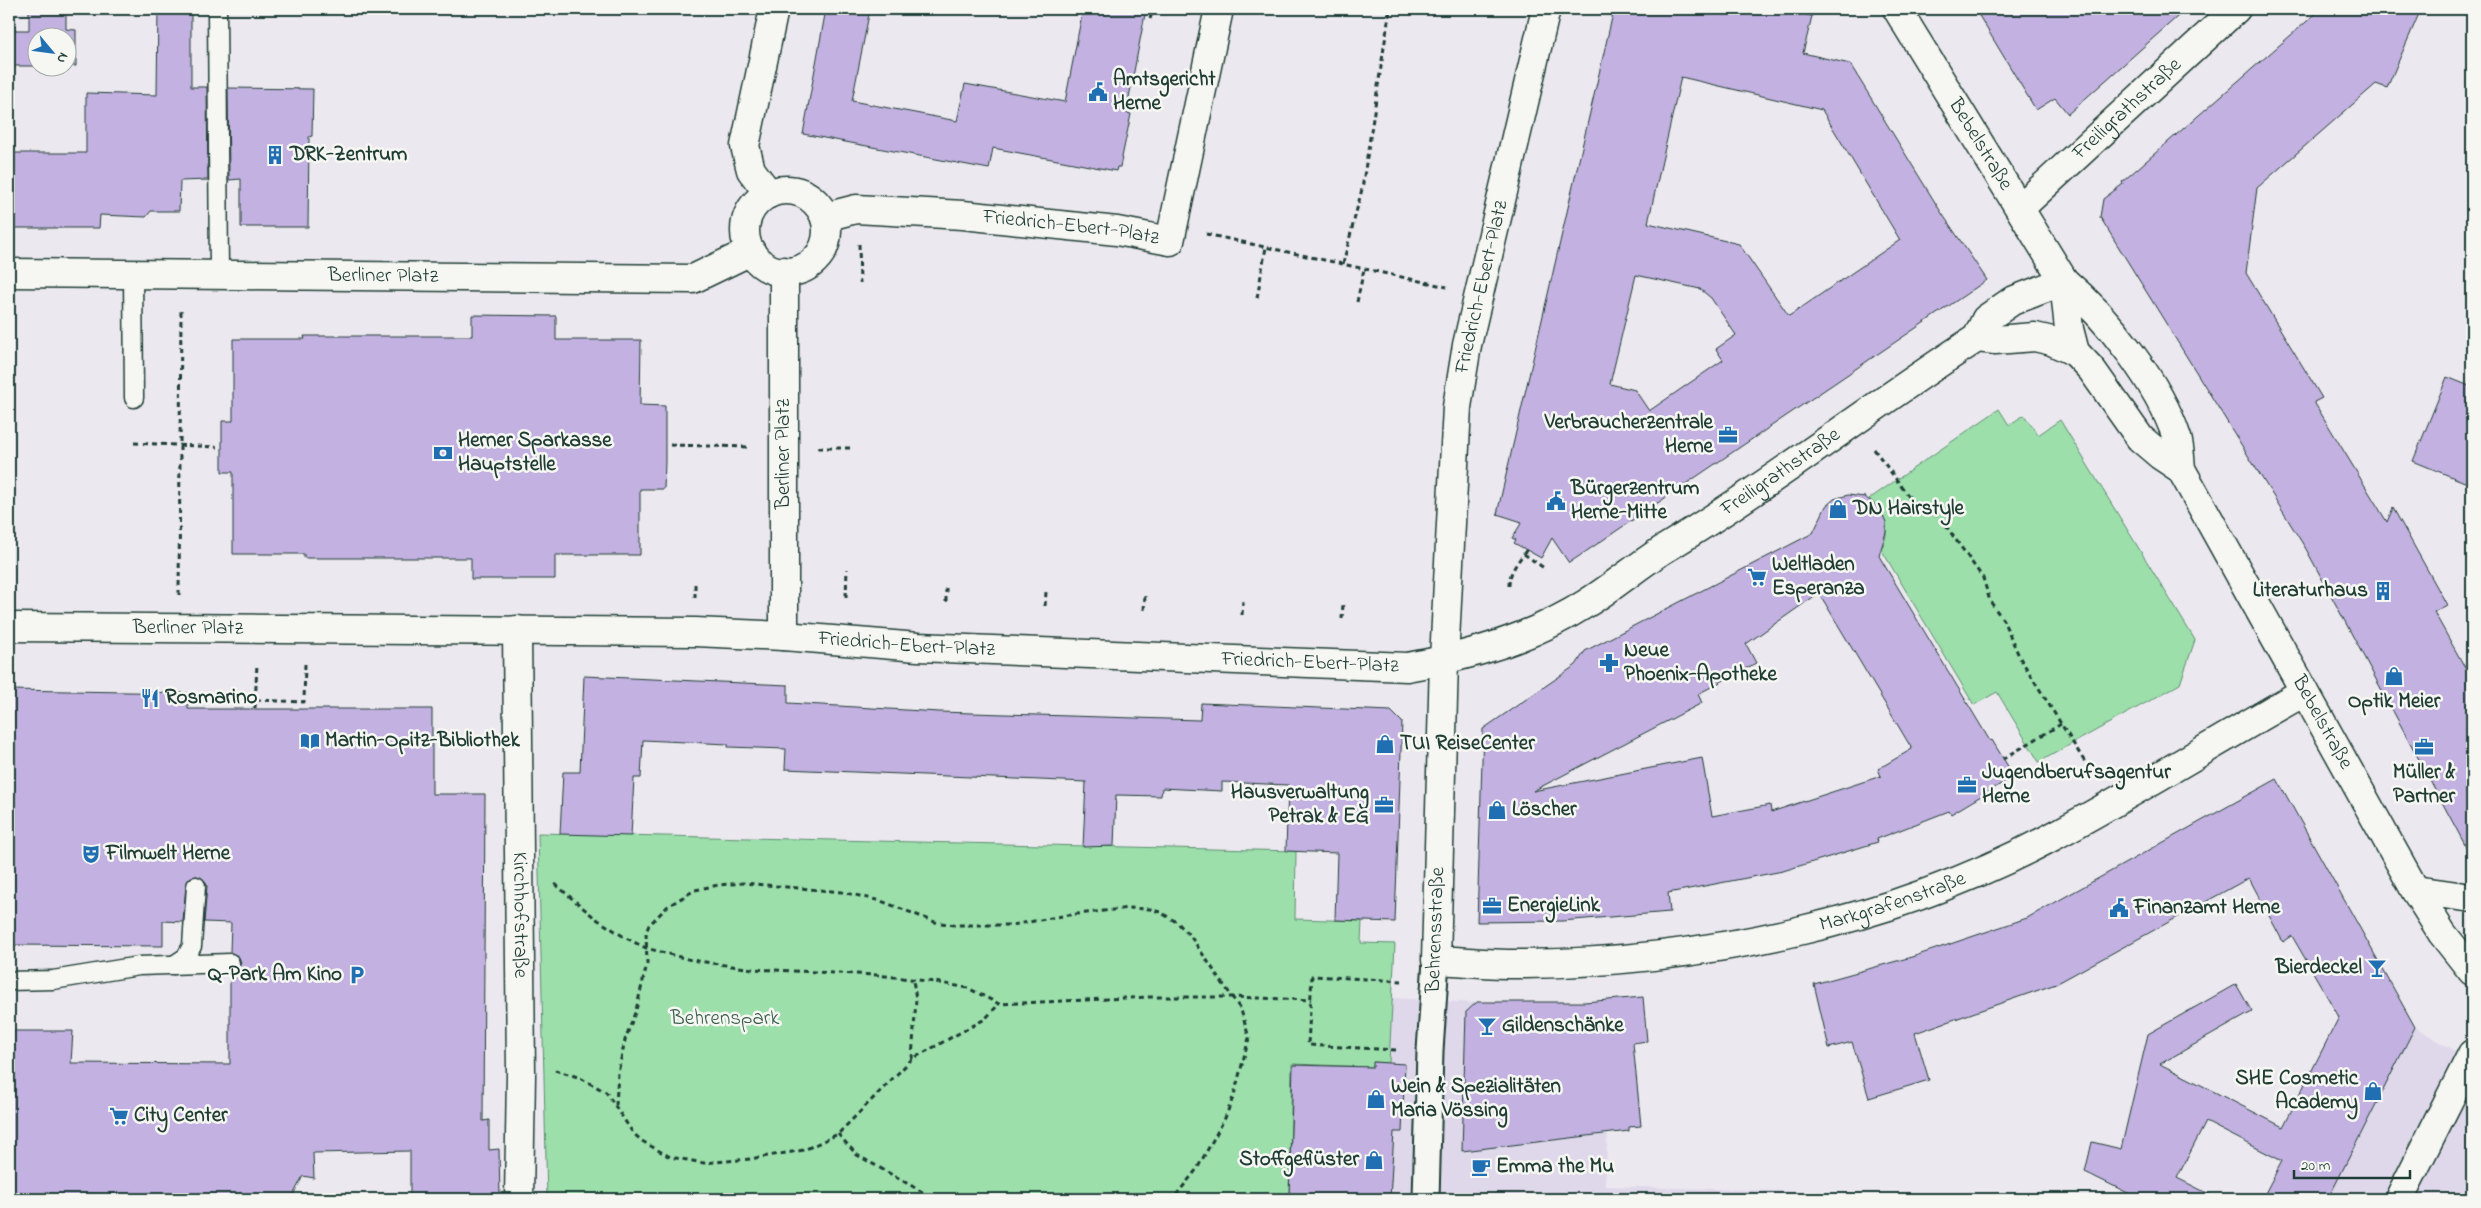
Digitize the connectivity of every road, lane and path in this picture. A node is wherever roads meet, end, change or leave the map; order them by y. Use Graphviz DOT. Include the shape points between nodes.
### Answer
graph roads {
  1 [pos="217,9"];
  2 [pos="774,9"];
  3 [pos="1152,9"];
  4 [pos="1219,9"];
  5 [pos="1390,9"];
  6 [pos="1546,9"];
  7 [pos="1897,9"];
  8 [pos="2236,9"];
  9 [pos="1150,19"];
  10 [pos="769,194"];
  11 [pos="2020,208"];
  12 [pos="825,217"];
  13 [pos="1170,241"];
  14 [pos="1266,247"];
  15 [pos="751,251"];
  16 [pos="1343,264"];
  17 [pos="1364,269"];
  18 [pos="784,271"];
  19 [pos="9,273"];
  20 [pos="133,273"];
  21 [pos="182,273"];
  22 [pos="219,273"];
  23 [pos="2064,280"];
  24 [pos="1479,294"];
  25 [pos="1257,298"];
  26 [pos="1357,302"];
  27 [pos="1977,338"];
  28 [pos="2075,352"];
  29 [pos="134,398"];
  30 [pos="1853,420"];
  31 [pos="134,442"];
  32 [pos="181,445"];
  33 [pos="670,445"];
  34 [pos="217,447"];
  35 [pos="754,447"];
  36 [pos="814,448"];
  37 [pos="852,448"];
  38 [pos="2181,469"];
  39 [pos="1527,549"];
  40 [pos="1524,554"];
  41 [pos="1544,568"];
  42 [pos="846,569"];
  43 [pos="1509,586"];
  44 [pos="946,587"];
  45 [pos="1046,592"];
  46 [pos="1145,596"];
  47 [pos="846,597"];
  48 [pos="1243,600"];
  49 [pos="946,602"];
  50 [pos="1343,604"];
  51 [pos="1045,606"];
  52 [pos="1144,610"];
  53 [pos="1242,614"];
  54 [pos="1342,619"];
  55 [pos="9,627"];
  56 [pos="179,628"];
  57 [pos="517,630"];
  58 [pos="784,636"];
  59 [pos="1444,660"];
  60 [pos="256,677"];
  61 [pos="304,688"];
  62 [pos="2304,692"];
  63 [pos="256,700"];
  64 [pos="255,708"];
  65 [pos="2061,724"];
  66 [pos="2003,759"];
  67 [pos="2110,803"];
  68 [pos="518,869"];
  69 [pos="196,886"];
  70 [pos="2415,890"];
  71 [pos="2472,898"];
  72 [pos="646,948"];
  73 [pos="230,964"];
  74 [pos="174,965"];
  75 [pos="1435,971"];
  76 [pos="2472,971"];
  77 [pos="913,980"];
  78 [pos="9,981"];
  79 [pos="1231,997"];
  80 [pos="1311,1000"];
  81 [pos="999,1004"];
  82 [pos="1430,1051"];
  83 [pos="2472,1054"];
  84 [pos="912,1059"];
  85 [pos="521,1069"];
  86 [pos="616,1105"];
  87 [pos="838,1134"];
  88 [pos="519,1199"];
  89 [pos="935,1199"];
  90 [pos="1173,1199"];
  91 [pos="1426,1199"];
  92 [pos="2398,1199"];
  1 -- 22 [label="lane"];
  2 -- 10 [label="street" via="745,146 751,170"];
  3 -- 9 [label="path"];
  4 -- 13 [label="street, Friedrich-Ebert-Platz"];
  5 -- 16 [label="path" via="1362,189"];
  6 -- 24 [label="street, Friedrich-Ebert-Platz"];
  7 -- 11 [label="street, Bebelstraße"];
  8 -- 11 [label="street, Freiligrathstraße"];
  10 -- 12 [label="street" via="780,190 802,193 820,207"];
  10 -- 15 [label="street" via="752,208 748,219 746,241"];
  11 -- 23 [label="street, Bebelstraße"];
  12 -- 13 [label="street, Friedrich-Ebert-Platz" via="856,209 963,215 1117,230"];
  12 -- 18 [label="street" via="826,240 816,260"];
  13 -- 14 [label="path" via="1195,232"];
  14 -- 16 [label="path"];
  14 -- 25 [label="path"];
  15 -- 18 [label="street" via="765,265"];
  15 -- 22 [label="street, Berliner Platz" via="694,279"];
  16 -- 17 [label="path"];
  17 -- 24 [label="path"];
  17 -- 26 [label="path"];
  18 -- 58 [label="street, Berliner Platz"];
  19 -- 20 [label="street, Berliner Platz"];
  20 -- 21 [label="street, Berliner Platz"];
  20 -- 29 [label="lane"];
  21 -- 22 [label="street, Berliner Platz"];
  21 -- 32 [label="path"];
  23 -- 27 [label="street, Freiligrathstraße" via="2012,301 1986,319"];
  23 -- 28 [label="street, Bebelstraße" via="2068,329"];
  23 -- 38 [label="street, Bebelstraße" via="2107,322 2148,381 2178,440"];
  24 -- 59 [label="street, Friedrich-Ebert-Platz" via="1457,407"];
  27 -- 28 [label="street" via="2035,337"];
  27 -- 30 [label="street, Freiligrathstraße"];
  28 -- 38 [label="street, Bebelstraße" via="2092,370 2140,438"];
  30 -- 59 [label="street, Freiligrathstraße" via="1768,482 1586,604 1500,646"];
  30 -- 65 [label="path" via="1918,508 1939,516 1983,578 1990,601 2003,620 2020,658"];
  31 -- 32 [label="path"];
  32 -- 34 [label="path"];
  32 -- 56 [label="path"];
  33 -- 35 [label="path"];
  36 -- 37 [label="path"];
  38 -- 62 [label="street, Bebelstraße"];
  39 -- 40 [label="path"];
  40 -- 41 [label="path"];
  40 -- 43 [label="path" via="1509,578"];
  42 -- 47 [label="path"];
  44 -- 49 [label="path"];
  45 -- 51 [label="path"];
  46 -- 52 [label="path"];
  48 -- 53 [label="path"];
  50 -- 54 [label="path"];
  55 -- 56 [label="street, Berliner Platz"];
  56 -- 57 [label="street, Berliner Platz"];
  57 -- 58 [label="street, Friedrich-Ebert-Platz"];
  57 -- 68 [label="street, Kirchhofstraße"];
  58 -- 59 [label="street, Friedrich-Ebert-Platz" via="918,647 1358,666 1407,666"];
  59 -- 75 [label="street, Behrensstraße"];
  60 -- 63 [label="path"];
  61 -- 63 [label="path" via="304,702"];
  62 -- 67 [label="street, Markgrafenstraße"];
  62 -- 70 [label="street, Bebelstraße"];
  63 -- 64 [label="path"];
  65 -- 66 [label="path"];
  65 -- 67 [label="path"];
  67 -- 75 [label="street, Markgrafenstraße" via="2049,838 1969,875 1912,899 1818,927 1727,945 1630,958"];
  68 -- 72 [label="path" via="545,875 595,918"];
  68 -- 85 [label="street, Kirchhofstraße"];
  69 -- 74 [label="lane" via="192,946 186,957"];
  70 -- 71 [label="street"];
  70 -- 76 [label="street, Bebelstraße" via="2442,933"];
  72 -- 77 [label="path" via="692,960 753,969 877,975"];
  72 -- 79 [label="path" via="646,932 668,906 695,890 718,885 744,883 842,892 954,925 1012,925 1068,915 1150,909 1170,918 1191,937"];
  72 -- 86 [label="path" via="644,982 625,1040"];
  73 -- 74 [label="lane"];
  74 -- 78 [label="lane" via="139,966 53,980"];
  75 -- 80 [label="path" via="1312,976"];
  75 -- 82 [label="street, Behrensstraße"];
  77 -- 81 [label="path" via="968,988"];
  77 -- 84 [label="path" via="916,999"];
  79 -- 80 [label="path"];
  79 -- 81 [label="path"];
  79 -- 90 [label="path" via="1241,1010 1249,1038 1234,1096 1205,1155"];
  80 -- 82 [label="path" via="1308,1044"];
  81 -- 84 [label="path" via="985,1019"];
  82 -- 91 [label="street, Behrensstraße"];
  83 -- 92 [label="street"];
  84 -- 87 [label="path"];
  85 -- 86 [label="path" via="546,1068 578,1077 606,1092"];
  85 -- 88 [label="street, Kirchhofstraße"];
  86 -- 87 [label="path" via="628,1127 647,1144 670,1157 704,1163 804,1150"];
  87 -- 89 [label="path" via="857,1155"];
}
